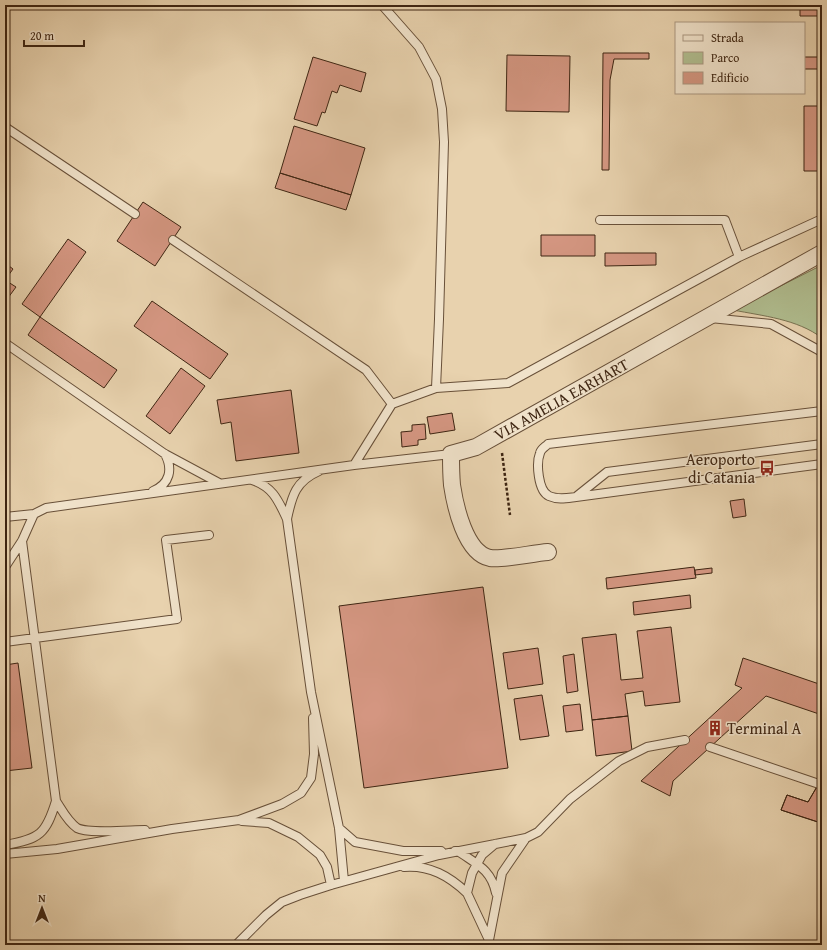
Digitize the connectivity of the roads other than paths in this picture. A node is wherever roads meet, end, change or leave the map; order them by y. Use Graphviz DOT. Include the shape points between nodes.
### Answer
graph roads {
  1 [pos="382,5"];
  2 [pos="5,126"];
  3 [pos="135,214"];
  4 [pos="822,218"];
  5 [pos="600,220"];
  6 [pos="173,240"];
  7 [pos="822,254"];
  8 [pos="739,257"];
  9 [pos="707,318"];
  10 [pos="5,343"];
  11 [pos="822,352"];
  12 [pos="436,388"];
  13 [pos="392,404"];
  14 [pos="822,411"];
  15 [pos="822,444"];
  16 [pos="165,454"];
  17 [pos="451,454"];
  18 [pos="822,464"];
  19 [pos="354,465"];
  20 [pos="326,468"];
  21 [pos="245,480"];
  22 [pos="219,483"];
  23 [pos="148,494"];
  24 [pos="576,497"];
  25 [pos="34,514"];
  26 [pos="5,517"];
  27 [pos="287,519"];
  28 [pos="208,535"];
  29 [pos="22,541"];
  30 [pos="548,552"];
  31 [pos="5,567"];
  32 [pos="35,638"];
  33 [pos="5,642"];
  34 [pos="311,692"];
  35 [pos="686,740"];
  36 [pos="710,747"];
  37 [pos="819,784"];
  38 [pos="56,801"];
  39 [pos="239,820"];
  40 [pos="339,828"];
  41 [pos="172,829"];
  42 [pos="526,838"];
  43 [pos="496,843"];
  44 [pos="5,845"];
  45 [pos="458,851"];
  46 [pos="5,854"];
  47 [pos="477,864"];
  48 [pos="388,869"];
  49 [pos="344,881"];
  50 [pos="331,885"];
  51 [pos="468,894"];
  52 [pos="497,896"];
  53 [pos="489,943"];
  54 [pos="236,945"];
  1 -- 12 [label="lane" via="419,47 436,79 442,109 444,142"];
  2 -- 3 [label="lane"];
  4 -- 8 [label="lane"];
  5 -- 8 [label="lane" via="725,220"];
  6 -- 13 [label="lane" via="366,370"];
  7 -- 9 [label="street, VIA AMELIA EARHART"];
  8 -- 12 [label="lane" via="508,383"];
  9 -- 11 [label="lane" via="771,324"];
  9 -- 17 [label="street, VIA AMELIA EARHART" via="476,447"];
  10 -- 16 [label="lane"];
  12 -- 13 [label="lane"];
  13 -- 19 [label="lane"];
  14 -- 24 [label="lane" via="548,444 539,454 541,488 548,495 557,498"];
  15 -- 24 [label="lane" via="606,472"];
  16 -- 22 [label="lane"];
  16 -- 23 [label="lane" via="169,462 166,481"];
  17 -- 19 [label="lane"];
  17 -- 30 [label="street" via="454,498 465,531 474,548 489,558"];
  18 -- 24 [label="lane"];
  19 -- 20 [label="lane"];
  20 -- 21 [label="lane"];
  20 -- 27 [label="lane" via="302,481 291,498"];
  21 -- 22 [label="lane"];
  21 -- 27 [label="lane" via="252,480 268,488 277,498"];
  22 -- 23 [label="lane"];
  23 -- 25 [label="lane" via="46,508"];
  25 -- 26 [label="lane"];
  25 -- 29 [label="lane"];
  27 -- 34 [label="lane"];
  28 -- 32 [label="lane" via="166,540 177,619"];
  29 -- 31 [label="lane"];
  29 -- 32 [label="lane"];
  32 -- 33 [label="lane"];
  32 -- 38 [label="lane"];
  34 -- 39 [label="lane" via="314,754 311,778 301,793 282,804"];
  34 -- 40 [label="lane"];
  35 -- 42 [label="lane" via="647,747 619,761 570,799 538,832"];
  36 -- 37 [label="lane"];
  38 -- 41 [label="lane" via="64,815 78,828 91,831"];
  38 -- 44 [label="lane" via="50,821 41,833 23,842"];
  39 -- 41 [label="lane"];
  39 -- 50 [label="lane" via="269,823 298,837 320,855 327,867"];
  40 -- 45 [label="lane" via="355,842 403,851"];
  40 -- 49 [label="lane"];
  41 -- 46 [label="lane" via="57,849"];
  42 -- 43 [label="lane"];
  42 -- 52 [label="lane" via="502,873"];
  43 -- 45 [label="lane"];
  43 -- 47 [label="lane" via="482,855"];
  45 -- 47 [label="lane"];
  45 -- 48 [label="lane"];
  47 -- 51 [label="lane"];
  47 -- 52 [label="lane" via="486,870 494,883"];
  48 -- 49 [label="lane"];
  48 -- 51 [label="lane" via="430,869 448,877"];
  49 -- 50 [label="lane"];
  50 -- 54 [label="lane" via="282,902"];
  51 -- 53 [label="lane"];
  52 -- 53 [label="lane"];
}
